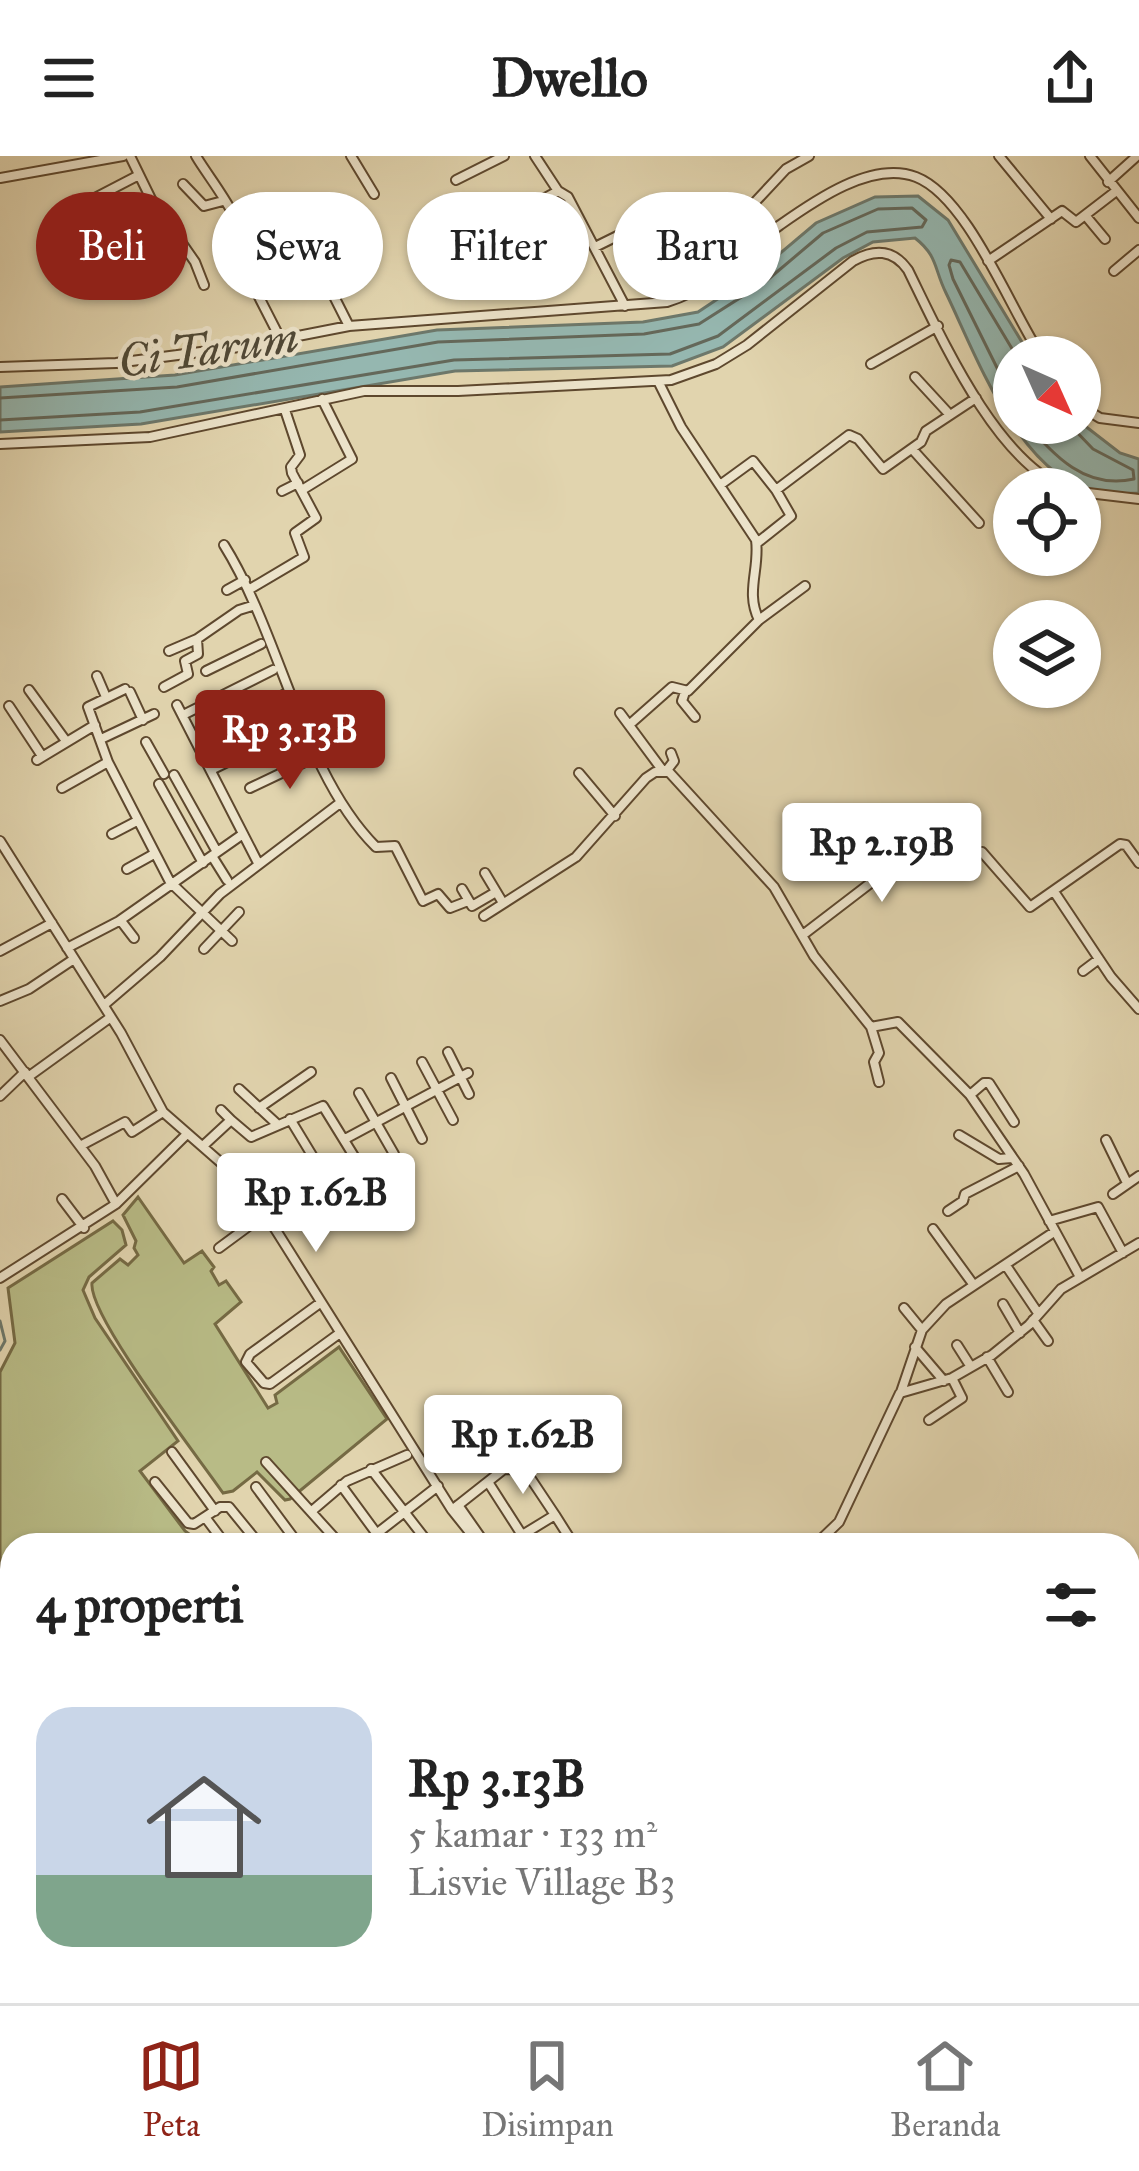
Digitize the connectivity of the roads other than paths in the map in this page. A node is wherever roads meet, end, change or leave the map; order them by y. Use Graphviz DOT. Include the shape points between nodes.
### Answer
graph roads {
  1 [pos="127,156"];
  2 [pos="196,156"];
  3 [pos="351,156"];
  4 [pos="504,156"];
  5 [pos="535,156"];
  6 [pos="808,156"];
  7 [pos="999,156"];
  8 [pos="1090,156"];
  9 [pos="1137,156"];
  10 [pos="139,175"];
  11 [pos="0,178"];
  12 [pos="456,180"];
  13 [pos="1108,182"];
  14 [pos="183,184"];
  15 [pos="558,191"];
  16 [pos="1115,191"];
  17 [pos="106,192"];
  18 [pos="218,192"];
  19 [pos="373,192"];
  20 [pos="764,192"];
  21 [pos="212,204"];
  22 [pos="1085,215"];
  23 [pos="1139,218"];
  24 [pos="1051,219"];
  25 [pos="781,223"];
  26 [pos="613,237"];
  27 [pos="1105,239"];
  28 [pos="595,247"];
  29 [pos="1139,250"];
  30 [pos="988,261"];
  31 [pos="1114,271"];
  32 [pos="204,285"];
  33 [pos="260,300"];
  34 [pos="336,300"];
  35 [pos="673,300"];
  36 [pos="625,307"];
  37 [pos="349,326"];
  38 [pos="938,326"];
  39 [pos="1030,336"];
  40 [pos="281,340"];
  41 [pos="871,364"];
  42 [pos="0,368"];
  43 [pos="915,377"];
  44 [pos="658,381"];
  45 [pos="322,398"];
  46 [pos="976,398"];
  47 [pos="285,410"];
  48 [pos="950,415"];
  49 [pos="1101,418"];
  50 [pos="1139,423"];
  51 [pos="0,444"];
  52 [pos="913,450"];
  53 [pos="1031,468"];
  54 [pos="720,484"];
  55 [pos="300,487"];
  56 [pos="776,490"];
  57 [pos="282,491"];
  58 [pos="1101,495"];
  59 [pos="1139,500"];
  60 [pos="979,523"];
  61 [pos="757,543"];
  62 [pos="224,544"];
  63 [pos="247,584"];
  64 [pos="806,586"];
  65 [pos="227,590"];
  66 [pos="255,605"];
  67 [pos="759,620"];
  68 [pos="197,639"];
  69 [pos="261,644"];
  70 [pos="185,661"];
  71 [pos="273,670"];
  72 [pos="206,671"];
  73 [pos="97,676"];
  74 [pos="164,687"];
  75 [pos="28,690"];
  76 [pos="686,692"];
  77 [pos="285,694"];
  78 [pos="106,697"];
  79 [pos="9,706"];
  80 [pos="620,713"];
  81 [pos="154,714"];
  82 [pos="695,717"];
  83 [pos="143,719"];
  84 [pos="95,725"];
  85 [pos="628,725"];
  86 [pos="299,728"];
  87 [pos="101,739"];
  88 [pos="195,739"];
  89 [pos="66,741"];
  90 [pos="146,742"];
  91 [pos="671,753"];
  92 [pos="311,758"];
  93 [pos="108,762"];
  94 [pos="211,770"];
  95 [pos="665,771"];
  96 [pos="579,773"];
  97 [pos="158,784"];
  98 [pos="62,788"];
  99 [pos="250,788"];
  100 [pos="340,803"];
  101 [pos="615,817"];
  102 [pos="136,821"];
  103 [pos="112,834"];
  104 [pos="243,834"];
  105 [pos="0,841"];
  106 [pos="956,850"];
  107 [pos="982,852"];
  108 [pos="154,854"];
  109 [pos="210,857"];
  110 [pos="257,861"];
  111 [pos="1139,863"];
  112 [pos="127,868"];
  113 [pos="484,873"];
  114 [pos="227,880"];
  115 [pos="170,882"];
  116 [pos="462,889"];
  117 [pos="496,892"];
  118 [pos="1055,893"];
  119 [pos="468,901"];
  120 [pos="502,903"];
  121 [pos="202,911"];
  122 [pos="239,912"];
  123 [pos="484,916"];
  124 [pos="119,921"];
  125 [pos="52,923"];
  126 [pos="222,930"];
  127 [pos="805,934"];
  128 [pos="134,938"];
  129 [pos="232,940"];
  130 [pos="67,948"];
  131 [pos="205,949"];
  132 [pos="0,951"];
  133 [pos="74,959"];
  134 [pos="1099,959"];
  135 [pos="1083,971"];
  136 [pos="0,1001"];
  137 [pos="104,1005"];
  138 [pos="1139,1010"];
  139 [pos="111,1017"];
  140 [pos="872,1027"];
  141 [pos="0,1040"];
  142 [pos="448,1052"];
  143 [pos="422,1062"];
  144 [pos="311,1072"];
  145 [pos="26,1075"];
  146 [pos="464,1075"];
  147 [pos="391,1078"];
  148 [pos="879,1082"];
  149 [pos="238,1089"];
  150 [pos="437,1091"];
  151 [pos="359,1093"];
  152 [pos="469,1094"];
  153 [pos="970,1095"];
  154 [pos="0,1096"];
  155 [pos="406,1107"];
  156 [pos="260,1108"];
  157 [pos="221,1110"];
  158 [pos="163,1112"];
  159 [pos="231,1120"];
  160 [pos="290,1120"];
  161 [pos="453,1120"];
  162 [pos="376,1122"];
  163 [pos="1014,1122"];
  164 [pos="278,1125"];
  165 [pos="186,1135"];
  166 [pos="958,1135"];
  167 [pos="345,1139"];
  168 [pos="422,1139"];
  169 [pos="1106,1140"];
  170 [pos="203,1144"];
  171 [pos="80,1146"];
  172 [pos="394,1154"];
  173 [pos="1016,1162"];
  174 [pos="360,1166"];
  175 [pos="324,1174"];
  176 [pos="1139,1176"];
  177 [pos="1127,1183"];
  178 [pos="1113,1194"];
  179 [pos="62,1199"];
  180 [pos="116,1204"];
  181 [pos="948,1211"];
  182 [pos="265,1214"];
  183 [pos="1049,1221"];
  184 [pos="84,1228"];
  185 [pos="933,1229"];
  186 [pos="1054,1232"];
  187 [pos="1139,1244"];
  188 [pos="219,1248"];
  189 [pos="1123,1253"];
  190 [pos="1007,1267"];
  191 [pos="1080,1277"];
  192 [pos="0,1278"];
  193 [pos="973,1284"];
  194 [pos="320,1303"];
  195 [pos="1003,1304"];
  196 [pos="904,1308"];
  197 [pos="1036,1317"];
  198 [pos="922,1330"];
  199 [pos="340,1333"];
  200 [pos="1020,1333"];
  201 [pos="1048,1341"];
  202 [pos="957,1345"];
  203 [pos="914,1346"];
  204 [pos="987,1357"];
  205 [pos="970,1367"];
  206 [pos="948,1380"];
  207 [pos="1008,1392"];
  208 [pos="900,1393"];
  209 [pos="929,1420"];
  210 [pos="172,1452"];
  211 [pos="407,1455"];
  212 [pos="266,1462"];
  213 [pos="371,1469"];
  214 [pos="155,1482"];
  215 [pos="488,1482"];
  216 [pos="341,1484"];
  217 [pos="438,1486"];
  218 [pos="256,1487"];
  219 [pos="455,1507"];
  220 [pos="313,1510"];
  221 [pos="405,1512"];
  222 [pos="210,1514"];
  223 [pos="555,1515"];
  224 [pos="220,1533"];
  225 [pos="251,1533"];
  226 [pos="290,1533"];
  227 [pos="331,1533"];
  228 [pos="375,1533"];
  229 [pos="377,1533"];
  230 [pos="421,1533"];
  231 [pos="474,1533"];
  232 [pos="521,1533"];
  233 [pos="525,1533"];
  234 [pos="566,1533"];
  235 [pos="828,1533"];
  1 -- 10 [label="street"];
  1 -- 11 [label="street"];
  2 -- 18 [label="street"];
  3 -- 19 [label="street"];
  4 -- 12 [label="street"];
  5 -- 15 [label="street"];
  6 -- 20 [label="street"];
  7 -- 24 [label="street"];
  8 -- 13 [label="street"];
  9 -- 13 [label="street"];
  10 -- 17 [label="street"];
  10 -- 32 [label="street"];
  13 -- 16 [label="street"];
  14 -- 21 [label="street" via="204,206"];
  15 -- 28 [label="street"];
  16 -- 22 [label="street"];
  16 -- 23 [label="street"];
  22 -- 24 [label="street" via="1075,223 1063,211"];
  22 -- 27 [label="street"];
  24 -- 30 [label="street"];
  25 -- 30 [label="street" via="868,178 917,177 949,203"];
  26 -- 28 [label="street"];
  28 -- 36 [label="street"];
  29 -- 31 [label="street"];
  30 -- 39 [label="street"];
  33 -- 40 [label="street"];
  34 -- 37 [label="street"];
  35 -- 36 [label="street"];
  36 -- 37 [label="street"];
  37 -- 40 [label="street"];
  38 -- 41 [label="street"];
  38 -- 44 [label="street" via="899,259 866,253 716,364"];
  38 -- 46 [label="street"];
  40 -- 42 [label="street" via="116,363"];
  43 -- 48 [label="street"];
  44 -- 45 [label="street"];
  44 -- 54 [label="street"];
  45 -- 47 [label="street"];
  45 -- 55 [label="street" via="352,459"];
  46 -- 48 [label="street"];
  46 -- 53 [label="street"];
  47 -- 51 [label="street" via="150,437"];
  47 -- 55 [label="street" via="300,455 290,467"];
  48 -- 52 [label="street"];
  49 -- 50 [label="street"];
  52 -- 56 [label="street" via="881,470 849,435"];
  52 -- 60 [label="street"];
  54 -- 56 [label="street" via="753,461"];
  54 -- 61 [label="street"];
  55 -- 57 [label="street"];
  55 -- 63 [label="street" via="316,515 295,533 304,557"];
  56 -- 61 [label="street" via="791,516"];
  58 -- 59 [label="street"];
  61 -- 67 [label="street" via="751,591"];
  62 -- 63 [label="street"];
  63 -- 65 [label="street"];
  63 -- 66 [label="street"];
  64 -- 67 [label="street"];
  66 -- 68 [label="street"];
  66 -- 100 [label="street"];
  67 -- 76 [label="street"];
  68 -- 70 [label="street" via="198,654"];
  68 -- 70 [label="street" via="175,649"];
  69 -- 72 [label="street"];
  70 -- 74 [label="street" via="188,674"];
  71 -- 88 [label="street" via="180,710"];
  73 -- 78 [label="street"];
  75 -- 89 [label="street"];
  76 -- 82 [label="street" via="682,701"];
  76 -- 85 [label="street" via="672,687"];
  77 -- 88 [label="street"];
  78 -- 83 [label="street" via="127,691"];
  78 -- 84 [label="street" via="88,707"];
  79 -- 89 [label="street" via="39,758"];
  80 -- 85 [label="street"];
  81 -- 83 [label="street"];
  83 -- 87 [label="street"];
  84 -- 87 [label="street"];
  84 -- 89 [label="street"];
  85 -- 95 [label="street"];
  86 -- 94 [label="street"];
  87 -- 93 [label="street"];
  88 -- 94 [label="street"];
  90 -- 109 [label="street"];
  91 -- 95 [label="street"];
  92 -- 99 [label="street"];
  93 -- 98 [label="street"];
  93 -- 102 [label="street"];
  94 -- 104 [label="street"];
  95 -- 101 [label="street" via="646,778"];
  95 -- 127 [label="street" via="754,860"];
  96 -- 101 [label="street"];
  97 -- 109 [label="street"];
  100 -- 119 [label="street" via="373,844 395,846 423,901 436,894 450,908"];
  100 -- 121 [label="street"];
  101 -- 120 [label="street" via="576,857"];
  102 -- 103 [label="street"];
  102 -- 108 [label="street"];
  104 -- 109 [label="street"];
  104 -- 110 [label="street"];
  105 -- 125 [label="street"];
  106 -- 127 [label="street" via="928,839"];
  107 -- 118 [label="street" via="1024,904"];
  108 -- 112 [label="street"];
  108 -- 115 [label="street"];
  109 -- 114 [label="street"];
  109 -- 115 [label="street"];
  111 -- 118 [label="street" via="1120,844"];
  113 -- 117 [label="street"];
  115 -- 121 [label="street"];
  115 -- 124 [label="street"];
  116 -- 119 [label="street"];
  117 -- 119 [label="street" via="474,906"];
  117 -- 120 [label="street"];
  118 -- 134 [label="street"];
  120 -- 123 [label="street"];
  121 -- 126 [label="street"];
  121 -- 137 [label="street"];
  122 -- 126 [label="street"];
  124 -- 128 [label="street"];
  124 -- 130 [label="street"];
  125 -- 130 [label="street"];
  125 -- 132 [label="street"];
  126 -- 129 [label="street"];
  126 -- 131 [label="street"];
  127 -- 140 [label="street"];
  130 -- 133 [label="street"];
  133 -- 136 [label="street"];
  133 -- 137 [label="street"];
  134 -- 135 [label="street"];
  134 -- 138 [label="street"];
  137 -- 139 [label="street"];
  139 -- 145 [label="street"];
  139 -- 158 [label="street"];
  140 -- 148 [label="street"];
  140 -- 153 [label="street" via="897,1022"];
  141 -- 145 [label="street"];
  142 -- 146 [label="street"];
  143 -- 150 [label="street"];
  144 -- 156 [label="street"];
  145 -- 154 [label="street"];
  145 -- 171 [label="street"];
  146 -- 150 [label="street"];
  146 -- 152 [label="street"];
  147 -- 155 [label="street"];
  149 -- 156 [label="street"];
  150 -- 155 [label="street"];
  150 -- 161 [label="street"];
  151 -- 162 [label="street"];
  153 -- 163 [label="street" via="988,1083"];
  153 -- 173 [label="street"];
  155 -- 162 [label="street"];
  155 -- 168 [label="street"];
  156 -- 164 [label="street"];
  157 -- 159 [label="street"];
  158 -- 165 [label="street"];
  158 -- 171 [label="street" via="132,1132 125,1122"];
  159 -- 164 [label="street" via="250,1137"];
  159 -- 170 [label="street"];
  160 -- 164 [label="street"];
  160 -- 167 [label="street" via="323,1106"];
  160 -- 175 [label="street"];
  162 -- 167 [label="street"];
  162 -- 172 [label="street"];
  165 -- 170 [label="street"];
  165 -- 180 [label="street"];
  166 -- 173 [label="street"];
  167 -- 174 [label="street"];
  169 -- 177 [label="street"];
  170 -- 182 [label="street"];
  171 -- 180 [label="street"];
  173 -- 181 [label="street"];
  173 -- 183 [label="street"];
  176 -- 177 [label="street"];
  177 -- 178 [label="street"];
  179 -- 184 [label="street"];
  180 -- 184 [label="street"];
  182 -- 188 [label="street"];
  182 -- 194 [label="street"];
  183 -- 186 [label="street"];
  183 -- 189 [label="street" via="1097,1206"];
  184 -- 192 [label="street"];
  185 -- 193 [label="street"];
  186 -- 190 [label="street"];
  186 -- 191 [label="street"];
  187 -- 189 [label="street"];
  189 -- 191 [label="street"];
  190 -- 193 [label="street"];
  190 -- 197 [label="street"];
  191 -- 197 [label="street"];
  193 -- 198 [label="street"];
  194 -- 199 [label="street"];
  194 -- 199 [label="street" via="246,1362 274,1383"];
  195 -- 200 [label="street"];
  196 -- 198 [label="street"];
  197 -- 200 [label="street"];
  197 -- 201 [label="street"];
  198 -- 203 [label="street"];
  199 -- 217 [label="street"];
  200 -- 204 [label="street"];
  202 -- 205 [label="street"];
  203 -- 206 [label="street"];
  203 -- 208 [label="street"];
  204 -- 205 [label="street"];
  204 -- 207 [label="street"];
  205 -- 206 [label="street"];
  206 -- 208 [label="street"];
  206 -- 209 [label="street" via="962,1398"];
  208 -- 235 [label="street"];
  210 -- 222 [label="street"];
  211 -- 213 [label="street"];
  212 -- 220 [label="street"];
  213 -- 216 [label="street"];
  213 -- 221 [label="street"];
  214 -- 222 [label="street" via="188,1523"];
  215 -- 219 [label="street"];
  215 -- 223 [label="street" via="504,1469 523,1469"];
  215 -- 232 [label="street"];
  216 -- 220 [label="street"];
  216 -- 228 [label="street"];
  217 -- 219 [label="street"];
  217 -- 221 [label="street"];
  218 -- 226 [label="street"];
  219 -- 231 [label="street"];
  220 -- 227 [label="street"];
  221 -- 229 [label="street"];
  221 -- 230 [label="street"];
  222 -- 224 [label="street"];
  222 -- 225 [label="street" via="233,1509"];
  223 -- 233 [label="street"];
  223 -- 234 [label="street"];
}
